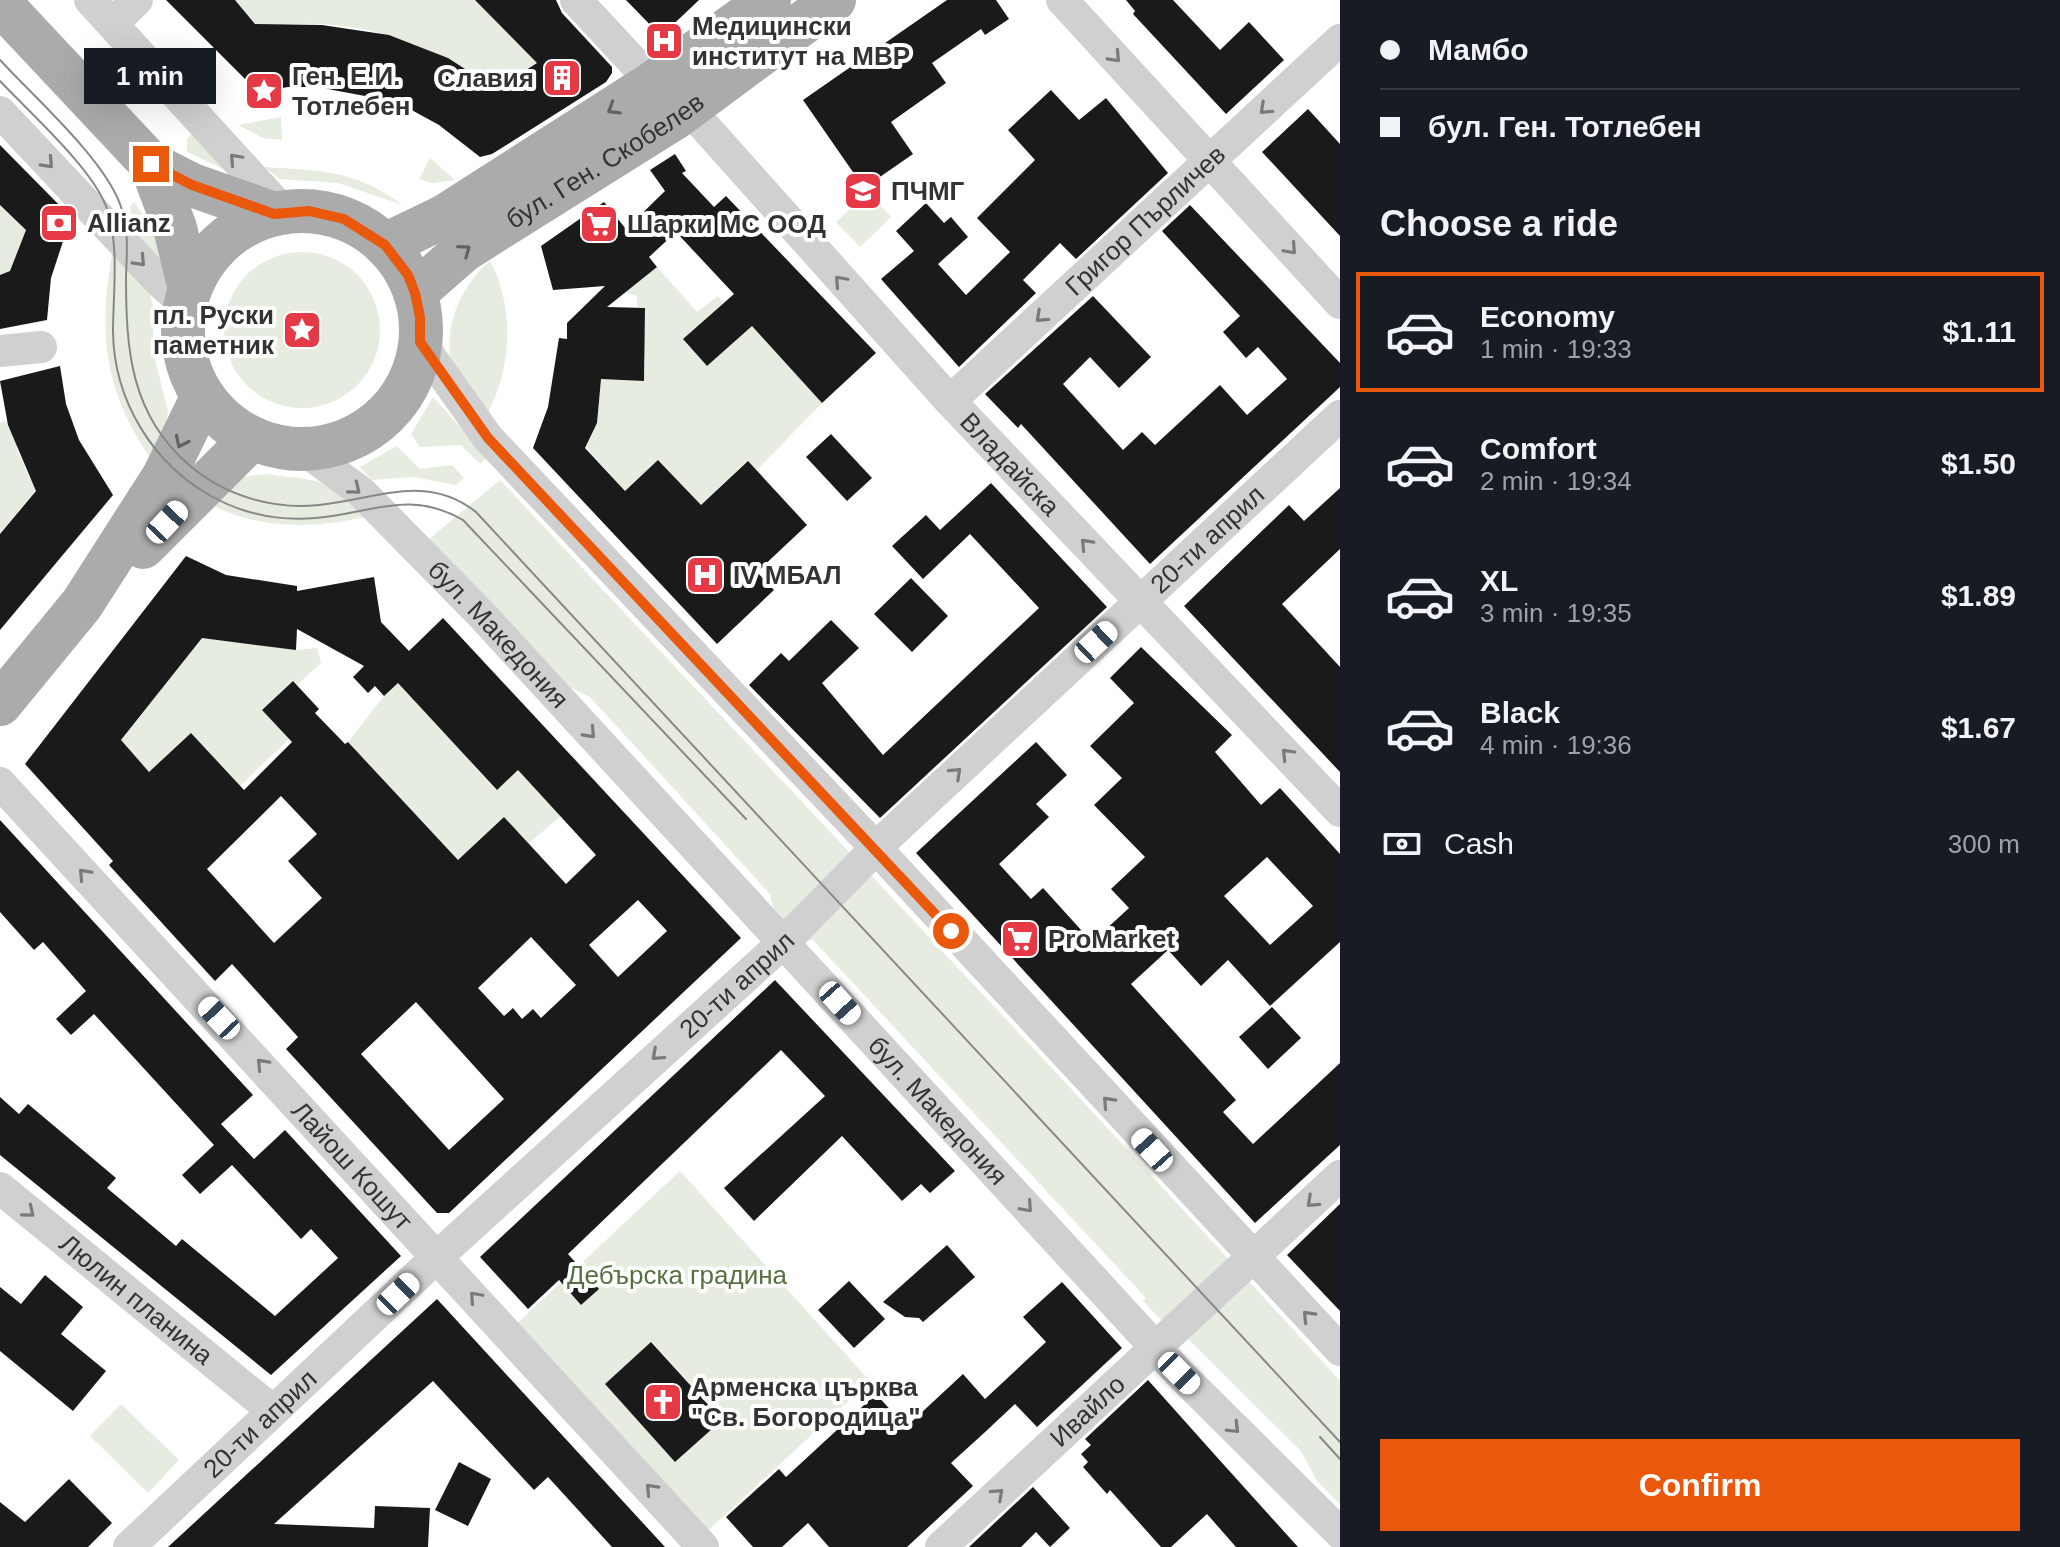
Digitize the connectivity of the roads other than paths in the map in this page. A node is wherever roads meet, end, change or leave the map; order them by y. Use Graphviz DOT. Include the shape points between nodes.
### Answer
graph roads {
  1 [pos="90,0"];
  2 [pos="137,0"];
  3 [pos="576,0"];
  4 [pos="769,0"];
  5 [pos="834,0"];
  6 [pos="1062,0"];
  7 [pos="0,3"];
  8 [pos="112,24"];
  9 [pos="1340,40"];
  10 [pos="653,83"];
  11 [pos="688,108"];
  12 [pos="0,112"];
  13 [pos="1211,160"];
  14 [pos="151,164"];
  15 [pos="279,213"];
  16 [pos="385,245"];
  17 [pos="415,293"];
  18 [pos="188,297"];
  19 [pos="1340,303"];
  20 [pos="420,342"];
  21 [pos="41,347"];
  22 [pos="0,351"];
  23 [pos="203,396"];
  24 [pos="950,401"];
  25 [pos="1340,416"];
  26 [pos="252,438"];
  27 [pos="303,449"];
  28 [pos="1140,601"];
  29 [pos="82,604"];
  30 [pos="0,704"];
  31 [pos="0,783"];
  32 [pos="1340,811"];
  33 [pos="876,848"];
  34 [pos="784,942"];
  35 [pos="1340,1176"];
  36 [pos="0,1188"];
  37 [pos="438,1256"];
  38 [pos="1253,1257"];
  39 [pos="1156,1348"];
  40 [pos="1340,1350"];
  41 [pos="273,1411"];
  42 [pos="1340,1533"];
  43 [pos="129,1547"];
  44 [pos="703,1547"];
  45 [pos="941,1547"];
  1 -- 8 [label="street"];
  2 -- 8 [label="street"];
  3 -- 10 [label="street"];
  4 -- 10 [label="main road, бул. Ген. Скобелев"];
  5 -- 11 [label="main road, бул. Ген. Скобелев"];
  6 -- 13 [label="street, one-way"];
  7 -- 14 [label="main road"];
  15 -- 8 [label="street, one-way"];
  9 -- 13 [label="street, Григор Пърличев, one-way"];
  10 -- 16 [label="main road, бул. Ген. Скобелев, one-way" via="445,216"];
  17 -- 11 [label="main road, бул. Ген. Скобелев, one-way" via="464,250"];
  24 -- 11 [label="street, Владайска, one-way"];
  12 -- 18 [label="street, one-way" via="160,282"];
  13 -- 19 [label="street, one-way"];
  13 -- 24 [label="street, Григор Пърличев, one-way"];
  14 -- 15 [label="main road" via="192,185"];
  14 -- 18 [label="main road" via="175,228"];
  15 -- 16 [label="main road" via="344,219"];
  15 -- 18 [label="main road" via="223,241 204,263"];
  16 -- 17 [label="main road"];
  17 -- 20 [label="main road"];
  18 -- 23 [label="main road" via="186,359"];
  20 -- 27 [label="main road" via="406,388 382,418 347,441"];
  20 -- 33 [label="street" via="488,438"];
  21 -- 22 [label="street"];
  23 -- 26 [label="main road" via="220,416"];
  23 -- 29 [label="main road, one-way" via="158,486"];
  28 -- 24 [label="street, Владайска, one-way"];
  25 -- 28 [label="street, 20-ти април"];
  26 -- 27 [label="main road"];
  26 -- 29 [label="main road"];
  27 -- 34 [label="street, бул. Македония, one-way" via="361,492 403,533"];
  32 -- 28 [label="street, Владайска, one-way"];
  33 -- 28 [label="street, 20-ти април, one-way"];
  29 -- 30 [label="main road"];
  37 -- 31 [label="street, Лайош Кошут, one-way"];
  33 -- 34 [label="street, 20-ти април"];
  38 -- 33 [label="street, one-way"];
  34 -- 37 [label="street, 20-ти април, one-way"];
  34 -- 39 [label="street, бул. Македония, one-way"];
  35 -- 38 [label="street, Ивайло, one-way"];
  36 -- 41 [label="street, Люлин планина, one-way"];
  37 -- 41 [label="street, 20-ти април"];
  44 -- 37 [label="street, Лайош Кошут, one-way"];
  38 -- 39 [label="street, Ивайло"];
  40 -- 38 [label="street, one-way"];
  39 -- 42 [label="street, бул. Македония, one-way"];
  45 -- 39 [label="street, Ивайло, one-way"];
  41 -- 43 [label="street, 20-ти април"];
}
